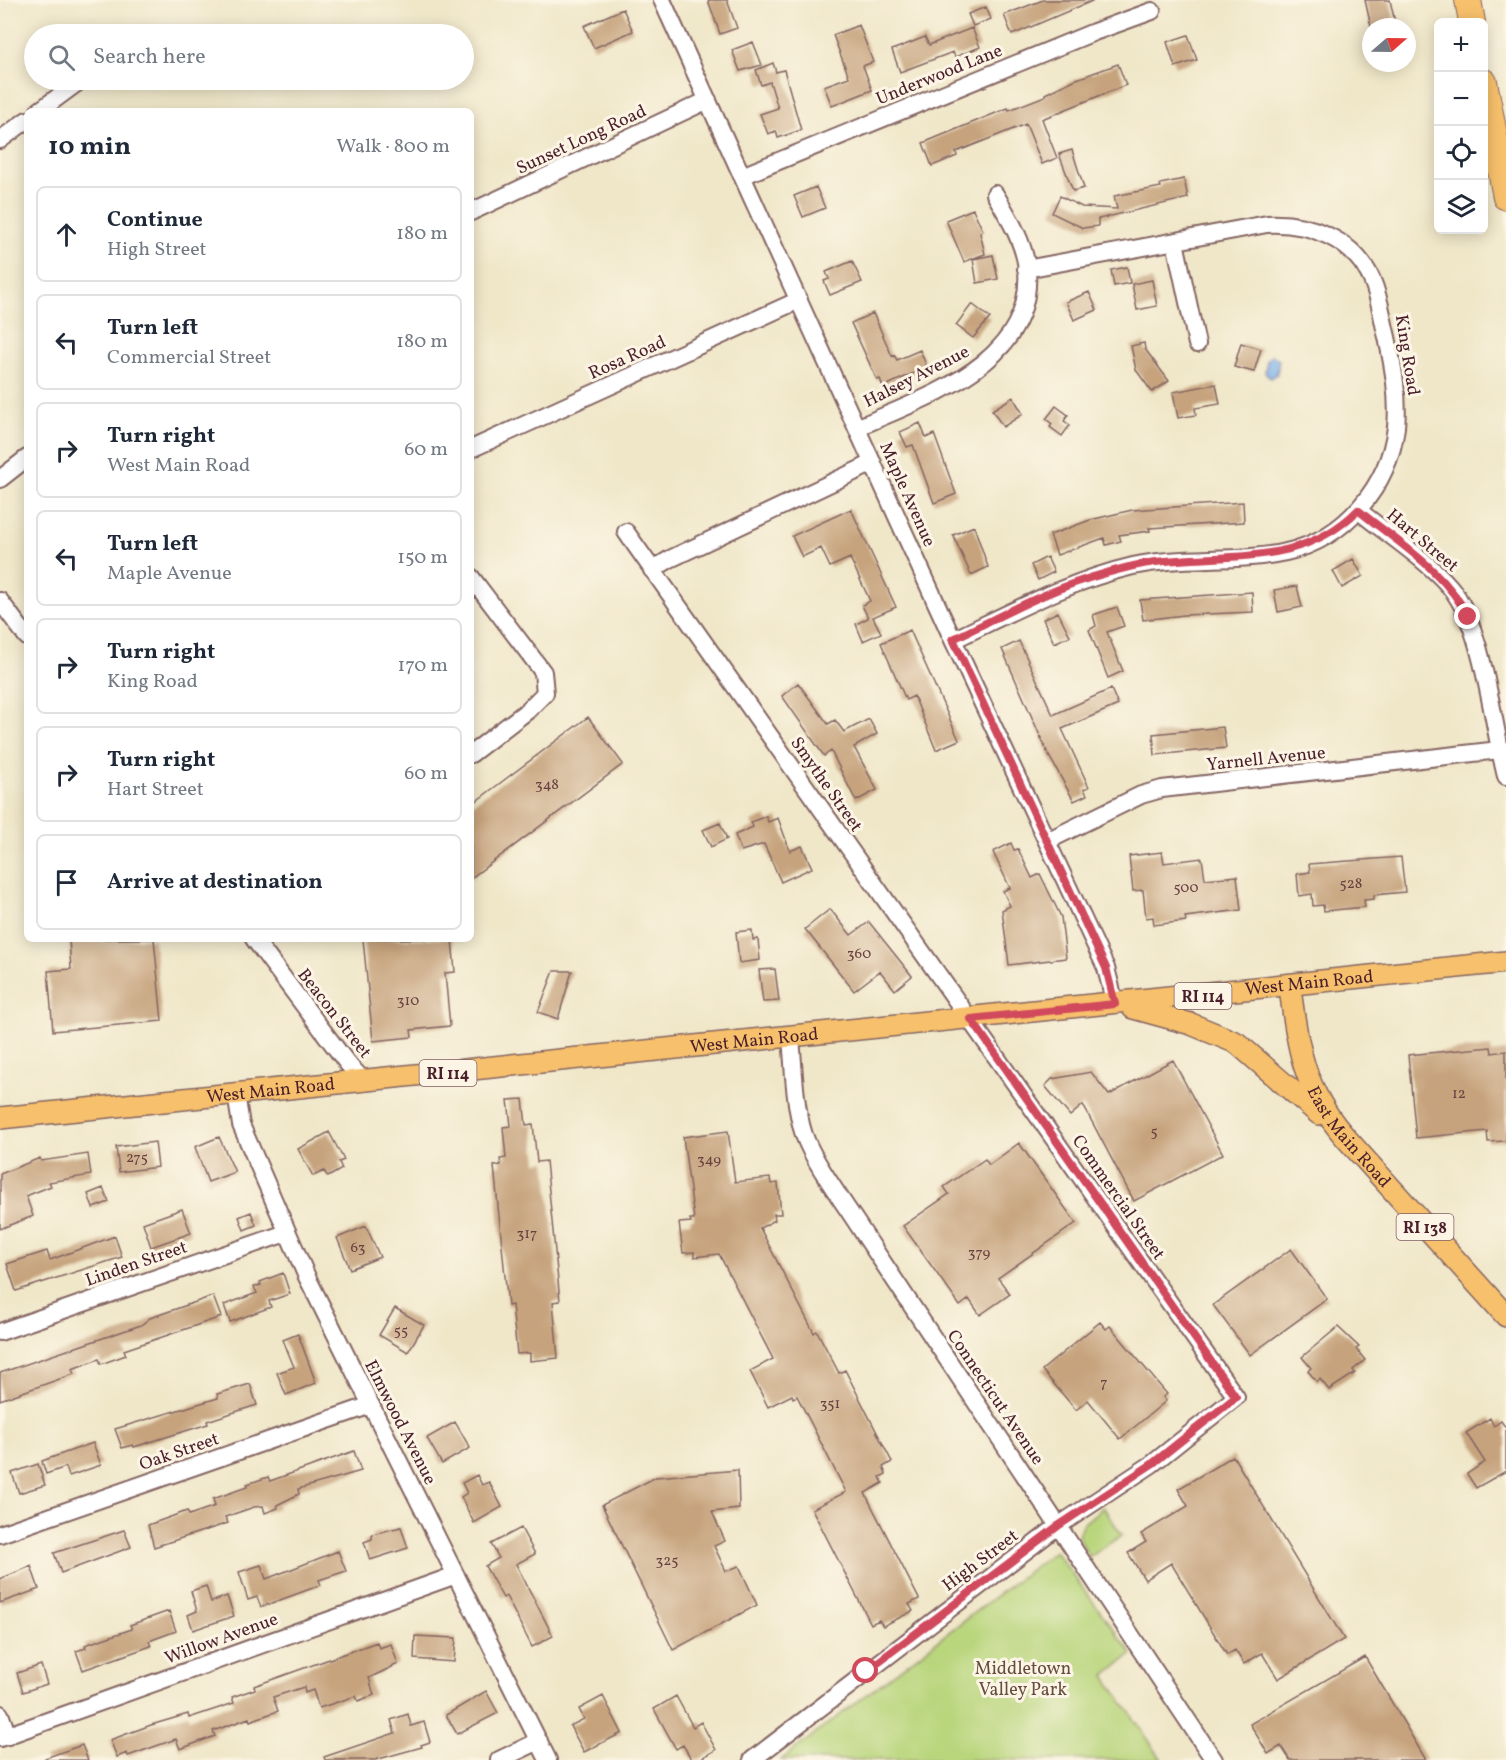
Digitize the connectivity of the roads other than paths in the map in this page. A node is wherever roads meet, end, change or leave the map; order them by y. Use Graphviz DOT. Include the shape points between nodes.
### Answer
graph roads {
  1 [pos="662,0"];
  2 [pos="1468,0"];
  3 [pos="1152,11"];
  4 [pos="1471,18"];
  5 [pos="67,90"];
  6 [pos="1488,96"];
  7 [pos="708,100"];
  8 [pos="43,108"];
  9 [pos="24,122"];
  10 [pos="0,140"];
  11 [pos="1501,141"];
  12 [pos="742,176"];
  13 [pos="995,194"];
  14 [pos="1506,197"];
  15 [pos="474,211"];
  16 [pos="1175,242"];
  17 [pos="1026,269"];
  18 [pos="799,300"];
  19 [pos="1197,344"];
  20 [pos="857,428"];
  21 [pos="474,448"];
  22 [pos="24,460"];
  23 [pos="873,464"];
  24 [pos="0,479"];
  25 [pos="1358,510"];
  26 [pos="626,532"];
  27 [pos="652,570"];
  28 [pos="474,581"];
  29 [pos="0,601"];
  30 [pos="24,633"];
  31 [pos="953,639"];
  32 [pos="1499,750"];
  33 [pos="474,752"];
  34 [pos="1506,776"];
  35 [pos="1047,841"];
  36 [pos="256,942"];
  37 [pos="1506,962"];
  38 [pos="1290,987"];
  39 [pos="1115,1004"];
  40 [pos="971,1019"];
  41 [pos="791,1038"];
  42 [pos="364,1081"];
  43 [pos="236,1094"];
  44 [pos="0,1118"];
  45 [pos="1345,1137"];
  46 [pos="286,1233"];
  47 [pos="1506,1316"];
  48 [pos="0,1332"];
  49 [pos="1236,1397"];
  50 [pos="371,1406"];
  51 [pos="1058,1526"];
  52 [pos="0,1534"];
  53 [pos="456,1575"];
  54 [pos="0,1714"];
  55 [pos="4,1737"];
  56 [pos="539,1741"];
  57 [pos="499,1760"];
  58 [pos="549,1760"];
  59 [pos="752,1760"];
  60 [pos="1214,1760"];
  1 -- 7 [label="street, Maple Avenue"];
  2 -- 4 [label="highway"];
  3 -- 12 [label="street, Underwood Lane"];
  5 -- 8 [label="street"];
  6 -- 11 [label="highway"];
  7 -- 12 [label="street, Maple Avenue"];
  7 -- 15 [label="street, Sunset Long Road"];
  9 -- 10 [label="street"];
  11 -- 14 [label="highway"];
  12 -- 18 [label="street, Maple Avenue"];
  13 -- 17 [label="street, Halsey Avenue" via="1011,224"];
  16 -- 17 [label="street, King Road"];
  16 -- 19 [label="street"];
  16 -- 25 [label="street, King Road" via="1267,224 1286,224 1335,239 1363,265 1377,293 1390,353 1396,426 1389,459"];
  17 -- 20 [label="street, Halsey Avenue" via="1025,296 1003,347 955,382"];
  18 -- 20 [label="street, Maple Avenue"];
  18 -- 21 [label="street, Rosa Road"];
  20 -- 23 [label="street, Maple Avenue"];
  22 -- 24 [label="street"];
  23 -- 27 [label="street"];
  23 -- 31 [label="street, Maple Avenue"];
  25 -- 31 [label="street, King Road" via="1334,530 1299,548 1263,556 1157,562 1101,574 1057,590"];
  25 -- 32 [label="street, Hart Street" via="1435,573 1460,602 1474,633"];
  26 -- 27 [label="street, Smythe Street"];
  27 -- 40 [label="street, Smythe Street"];
  28 -- 33 [label="street" via="543,672 545,693"];
  29 -- 30 [label="street"];
  31 -- 35 [label="street, Maple Avenue"];
  32 -- 34 [label="street, Hart Street"];
  32 -- 35 [label="street, Yarnell Avenue" via="1162,789 1141,795"];
  35 -- 39 [label="street, Maple Avenue" via="1106,968"];
  36 -- 42 [label="street, Beacon Street"];
  37 -- 38 [label="main road, West Main Road / RI 114"];
  38 -- 39 [label="main road, West Main Road / RI 114"];
  38 -- 45 [label="main road, East Main Road / RI 138" via="1296,1039 1306,1076 1323,1109"];
  39 -- 40 [label="main road, West Main Road / RI 114"];
  39 -- 45 [label="main road" via="1184,1022 1237,1044"];
  40 -- 41 [label="main road, West Main Road / RI 114"];
  40 -- 49 [label="street, Commercial Street"];
  41 -- 42 [label="main road, West Main Road / RI 114"];
  41 -- 51 [label="street, Connecticut Avenue" via="804,1136 862,1231"];
  42 -- 43 [label="main road, West Main Road / RI 114"];
  43 -- 44 [label="main road, West Main Road / RI 114"];
  43 -- 46 [label="street, Elmwood Avenue" via="241,1125"];
  45 -- 47 [label="main road, East Main Road / RI 138"];
  46 -- 48 [label="street, Linden Street"];
  46 -- 50 [label="street, Elmwood Avenue"];
  49 -- 51 [label="street, High Street" via="1152,1464"];
  50 -- 52 [label="street, Oak Street"];
  50 -- 53 [label="street, Elmwood Avenue"];
  51 -- 59 [label="street, High Street"];
  51 -- 60 [label="street, Connecticut Avenue"];
  53 -- 55 [label="street, Willow Avenue"];
  53 -- 56 [label="street, Elmwood Avenue"];
  54 -- 55 [label="street"];
  56 -- 57 [label="street"];
  56 -- 58 [label="street, Elmwood Avenue"];
}
